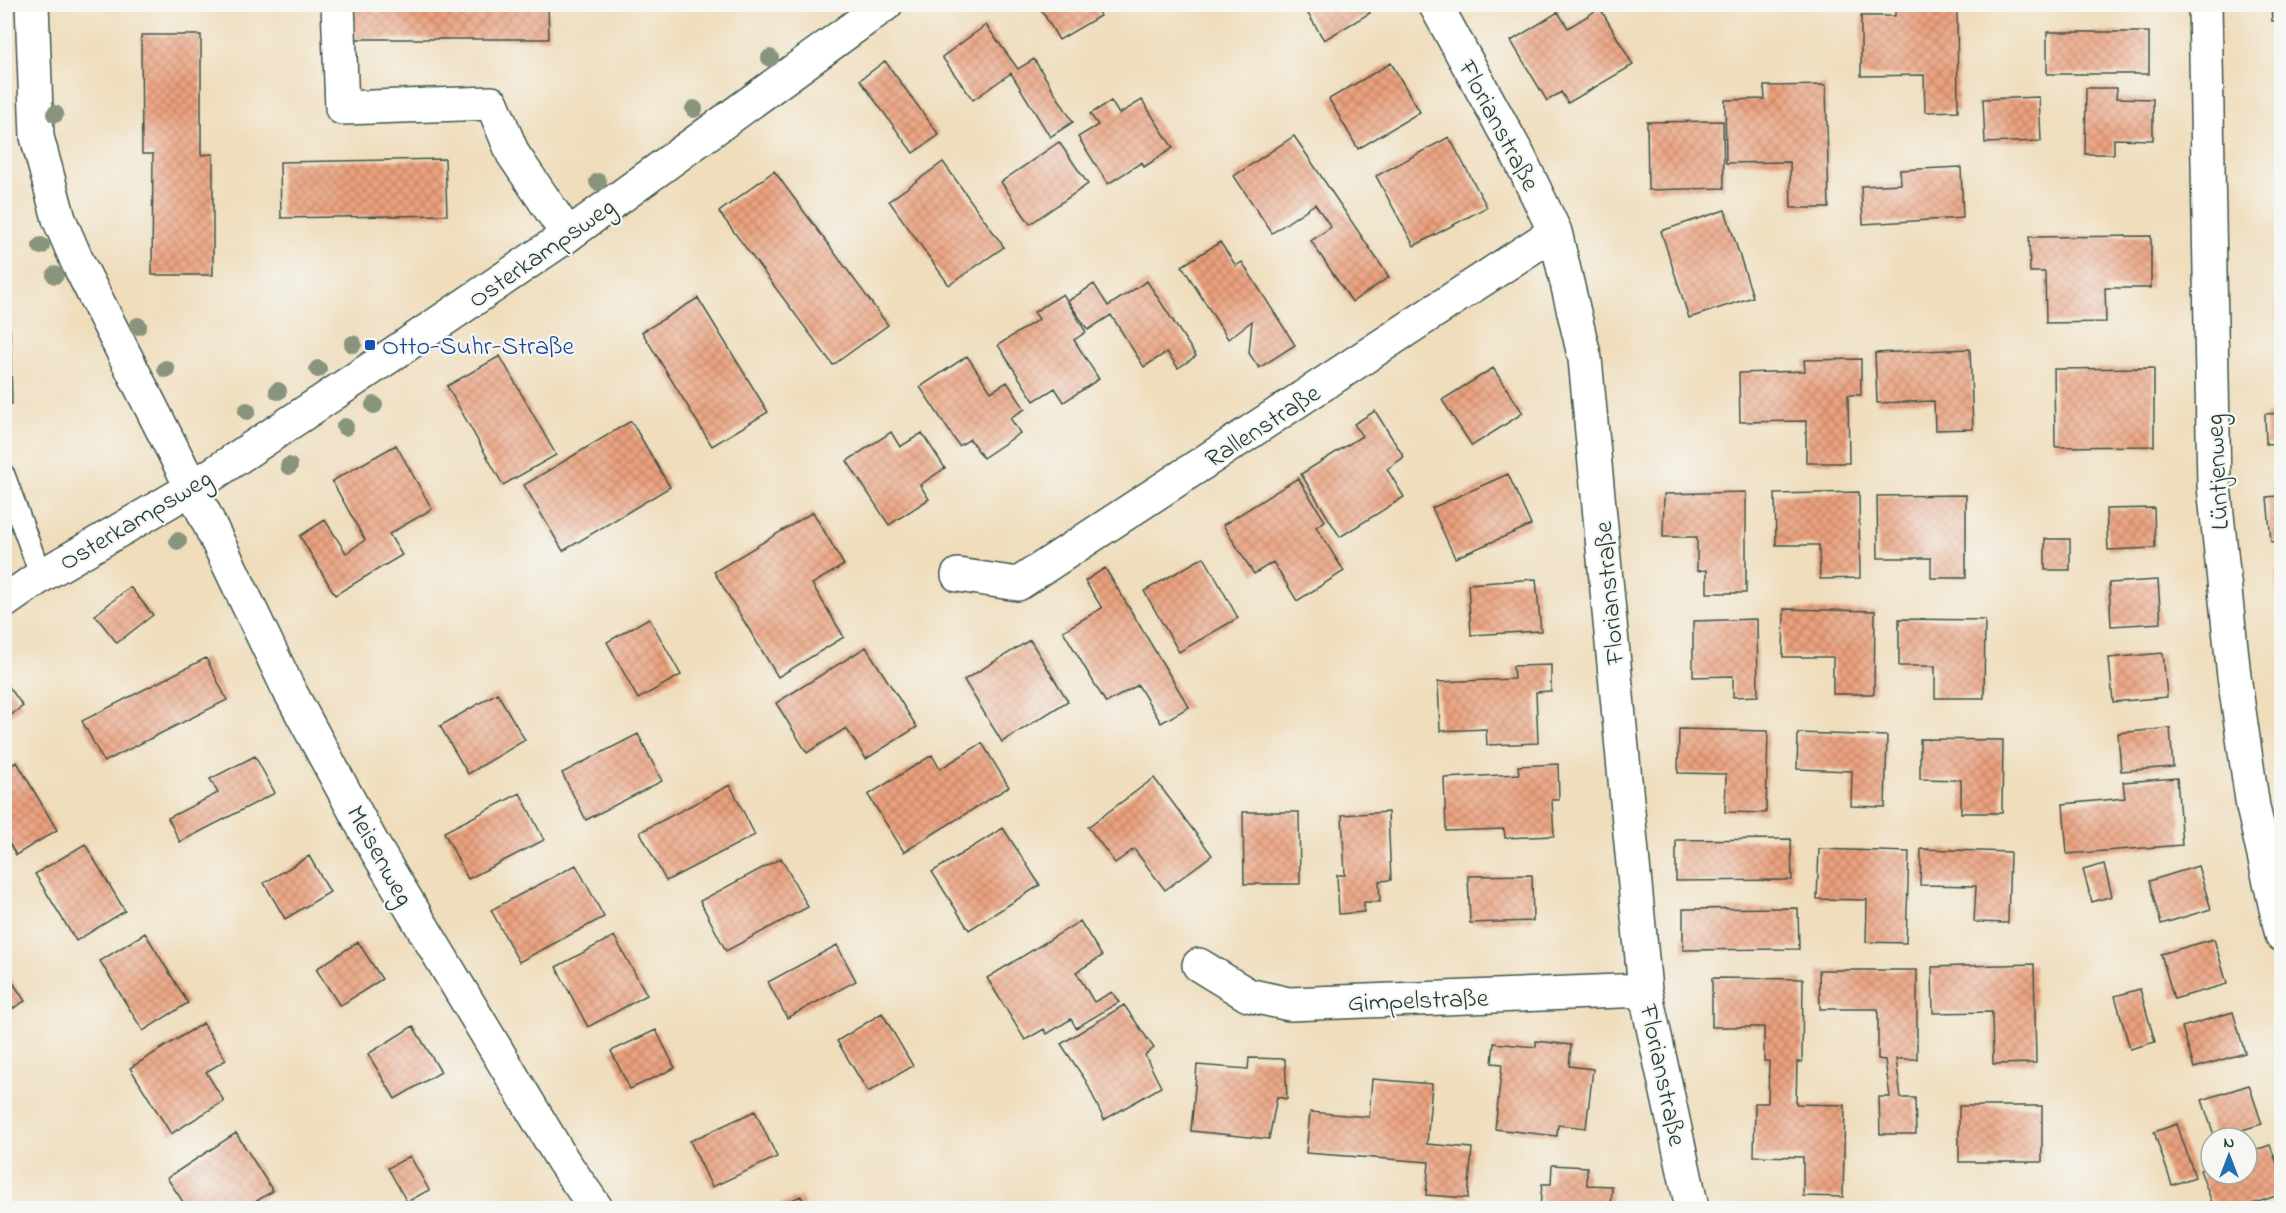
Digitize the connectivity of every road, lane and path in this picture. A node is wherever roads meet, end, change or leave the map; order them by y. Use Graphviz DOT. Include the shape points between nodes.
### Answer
graph roads {
  1 [pos="32,4"];
  2 [pos="338,4"];
  3 [pos="886,4"];
  4 [pos="1435,4"];
  5 [pos="2205,4"];
  6 [pos="1555,232"];
  7 [pos="568,235"];
  8 [pos="4,475"];
  9 [pos="192,488"];
  10 [pos="958,575"];
  11 [pos="41,576"];
  12 [pos="4,602"];
  13 [pos="2282,935"];
  14 [pos="1199,965"];
  15 [pos="1645,990"];
  16 [pos="596,1209"];
  17 [pos="1692,1209"];
  1 -- 9 [label="street" via="37,137 58,219"];
  2 -- 7 [label="street" via="342,108 492,103 513,154"];
  3 -- 7 [label="street, Osterkampsweg"];
  4 -- 6 [label="street, Florianstraße" via="1519,157"];
  5 -- 13 [label="street, Lüntjenweg" via="2214,486 2234,676 2253,807"];
  6 -- 10 [label="street, Rallenstraße" via="1018,584"];
  6 -- 15 [label="street, Florianstraße" via="1586,359"];
  7 -- 9 [label="street, Osterkampsweg"];
  8 -- 11 [label="lane"];
  9 -- 11 [label="street, Osterkampsweg"];
  9 -- 16 [label="street, Meisenweg" via="287,686 372,843 563,1161"];
  11 -- 12 [label="street, Osterkampsweg"];
  14 -- 15 [label="street, Gimpelstraße" via="1248,995 1289,1004"];
  15 -- 17 [label="street, Florianstraße"];
}
